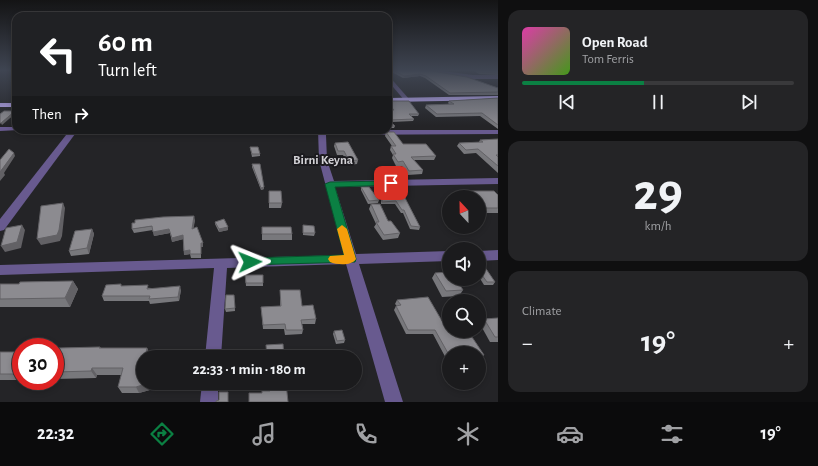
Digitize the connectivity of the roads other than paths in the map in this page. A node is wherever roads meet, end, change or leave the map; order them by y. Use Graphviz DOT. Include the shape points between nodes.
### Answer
graph roads {
  1 [pos="398,89"];
  2 [pos="498,98"];
  3 [pos="392,100"];
  4 [pos="407,100"];
  5 [pos="0,105"];
  6 [pos="12,105"];
  7 [pos="0,129"];
  8 [pos="12,129"];
  9 [pos="392,132"];
  10 [pos="498,132"];
  11 [pos="71,134"];
  12 [pos="322,134"];
  13 [pos="498,181"];
  14 [pos="330,184"];
  15 [pos="0,227"];
  16 [pos="498,255"];
  17 [pos="442,256"];
  18 [pos="486,256"];
  19 [pos="351,259"];
  20 [pos="221,263"];
  21 [pos="0,270"];
  22 [pos="214,350"];
  23 [pos="210,390"];
  24 [pos="209,402"];
  25 [pos="394,402"];
  1 -- 4 [label="street"];
  2 -- 4 [label="highway"];
  3 -- 4 [label="highway"];
  5 -- 6 [label="highway"];
  7 -- 8 [label="street"];
  9 -- 10 [label="street"];
  11 -- 15 [label="street"];
  12 -- 14 [label="street" via="323,160"];
  13 -- 14 [label="street"];
  14 -- 19 [label="street"];
  16 -- 18 [label="street"];
  17 -- 19 [label="street"];
  19 -- 20 [label="street"];
  19 -- 25 [label="street"];
  20 -- 21 [label="street"];
  20 -- 22 [label="street"];
  23 -- 24 [label="street"];
}
